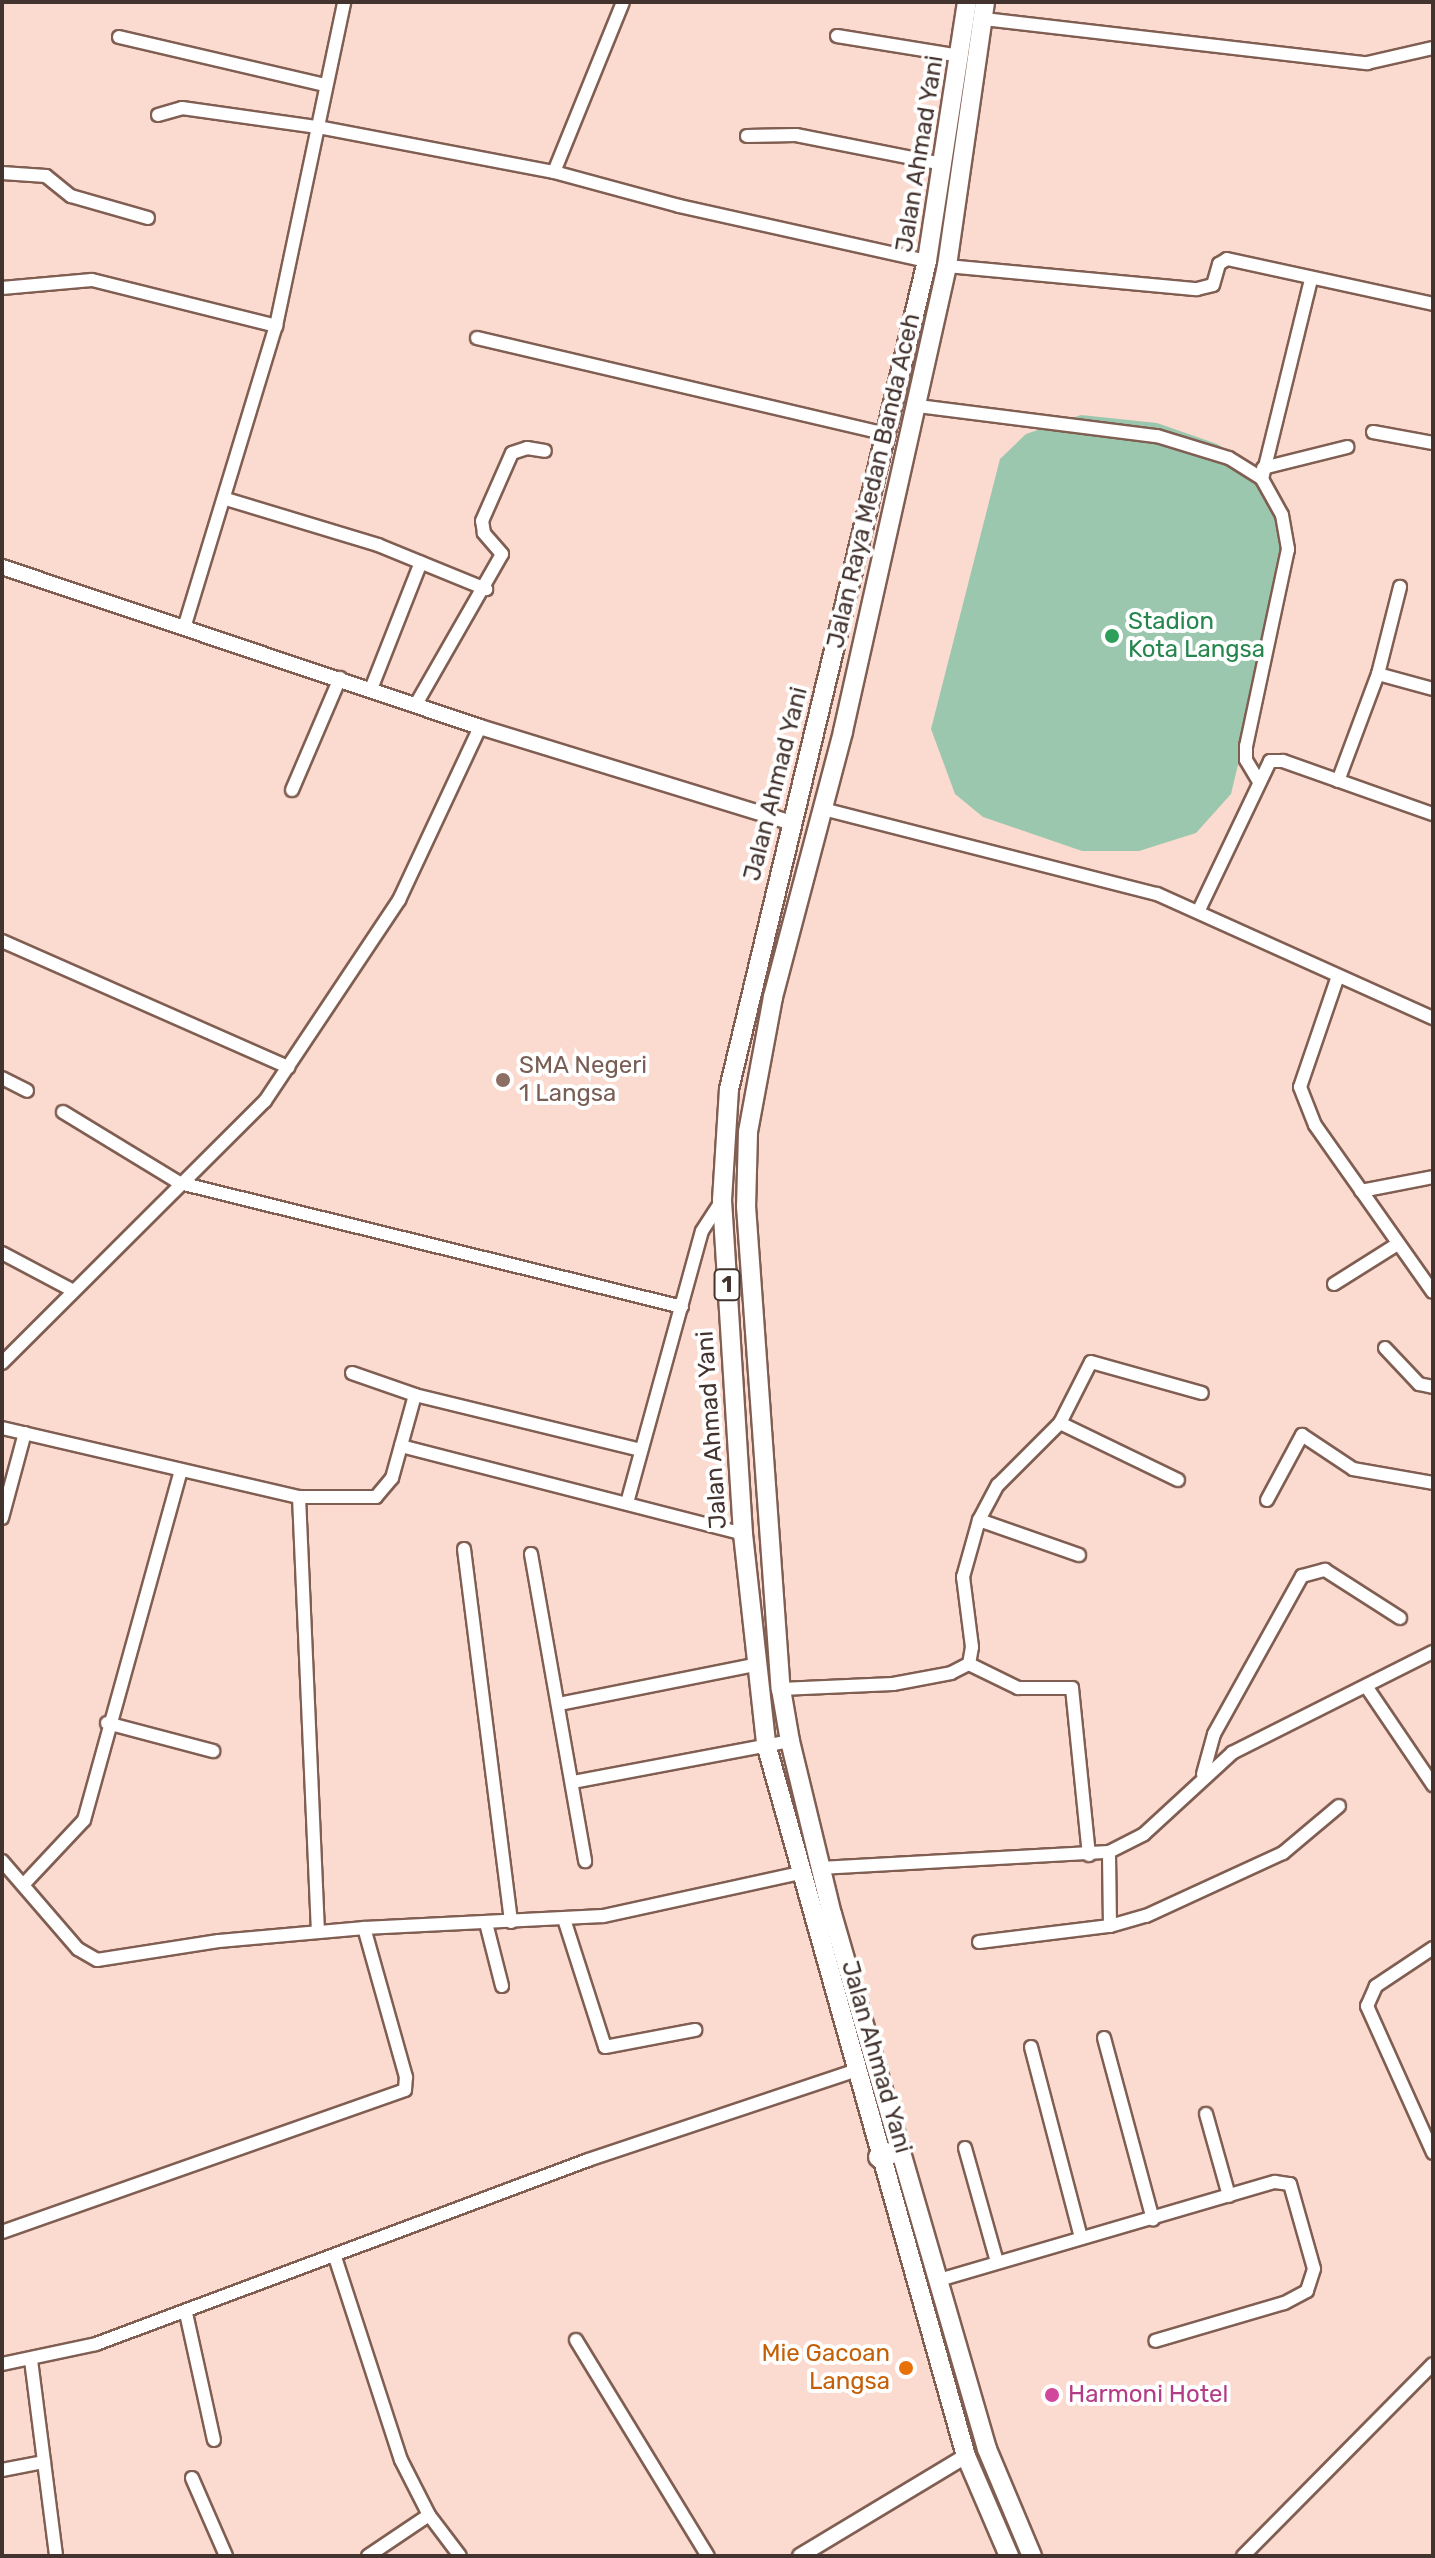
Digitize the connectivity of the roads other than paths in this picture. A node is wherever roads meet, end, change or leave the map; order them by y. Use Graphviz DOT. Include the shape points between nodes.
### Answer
graph roads {
  1 [pos="344,2"];
  2 [pos="623,2"];
  3 [pos="967,2"];
  4 [pos="985,10"];
  5 [pos="837,36"];
  6 [pos="119,37"];
  7 [pos="1433,48"];
  8 [pos="961,56"];
  9 [pos="325,85"];
  10 [pos="158,115"];
  11 [pos="318,127"];
  12 [pos="747,136"];
  13 [pos="943,164"];
  14 [pos="554,172"];
  15 [pos="2,173"];
  16 [pos="148,218"];
  17 [pos="927,261"];
  18 [pos="947,266"];
  19 [pos="1311,280"];
  20 [pos="2,288"];
  21 [pos="1433,304"];
  22 [pos="276,326"];
  23 [pos="477,338"];
  24 [pos="918,406"];
  25 [pos="1373,432"];
  26 [pos="886,434"];
  27 [pos="1433,443"];
  28 [pos="1347,447"];
  29 [pos="545,451"];
  30 [pos="1262,474"];
  31 [pos="226,499"];
  32 [pos="421,562"];
  33 [pos="2,567"];
  34 [pos="1400,587"];
  35 [pos="486,589"];
  36 [pos="184,628"];
  37 [pos="1378,674"];
  38 [pos="340,678"];
  39 [pos="371,689"];
  40 [pos="1433,689"];
  41 [pos="415,706"];
  42 [pos="480,727"];
  43 [pos="1338,781"];
  44 [pos="1259,782"];
  45 [pos="292,790"];
  46 [pos="823,809"];
  47 [pos="1433,814"];
  48 [pos="792,823"];
  49 [pos="1199,910"];
  50 [pos="2,941"];
  51 [pos="1337,979"];
  52 [pos="1433,1018"];
  53 [pos="288,1067"];
  54 [pos="2,1078"];
  55 [pos="27,1091"];
  56 [pos="63,1112"];
  57 [pos="1433,1177"];
  58 [pos="180,1183"];
  59 [pos="1361,1191"];
  60 [pos="722,1200"];
  61 [pos="1396,1245"];
  62 [pos="2,1253"];
  63 [pos="1334,1284"];
  64 [pos="72,1290"];
  65 [pos="1433,1292"];
  66 [pos="682,1307"];
  67 [pos="1385,1348"];
  68 [pos="2,1363"];
  69 [pos="352,1373"];
  70 [pos="1433,1387"];
  71 [pos="1202,1393"];
  72 [pos="415,1395"];
  73 [pos="1060,1423"];
  74 [pos="2,1428"];
  75 [pos="25,1433"];
  76 [pos="401,1446"];
  77 [pos="640,1450"];
  78 [pos="181,1471"];
  79 [pos="1178,1480"];
  80 [pos="1433,1483"];
  81 [pos="299,1497"];
  82 [pos="1267,1500"];
  83 [pos="627,1503"];
  84 [pos="2,1518"];
  85 [pos="979,1520"];
  86 [pos="743,1534"];
  87 [pos="464,1549"];
  88 [pos="531,1554"];
  89 [pos="1079,1555"];
  90 [pos="1400,1618"];
  91 [pos="1433,1652"];
  92 [pos="969,1664"];
  93 [pos="754,1665"];
  94 [pos="1366,1686"];
  95 [pos="781,1689"];
  96 [pos="559,1704"];
  97 [pos="107,1723"];
  98 [pos="790,1741"];
  99 [pos="766,1744"];
  100 [pos="213,1751"];
  101 [pos="1203,1774"];
  102 [pos="573,1782"];
  103 [pos="1433,1785"];
  104 [pos="1339,1806"];
  105 [pos="1109,1852"];
  106 [pos="1089,1855"];
  107 [pos="2,1861"];
  108 [pos="585,1861"];
  109 [pos="820,1868"];
  110 [pos="800,1873"];
  111 [pos="23,1885"];
  112 [pos="564,1919"];
  113 [pos="511,1922"];
  114 [pos="486,1923"];
  115 [pos="1110,1926"];
  116 [pos="364,1928"];
  117 [pos="318,1932"];
  118 [pos="979,1942"];
  119 [pos="1433,1948"];
  120 [pos="502,1986"];
  121 [pos="695,2030"];
  122 [pos="1104,2038"];
  123 [pos="1031,2047"];
  124 [pos="854,2071"];
  125 [pos="1206,2114"];
  126 [pos="1428,2133"];
  127 [pos="965,2148"];
  128 [pos="901,2150"];
  129 [pos="1433,2153"];
  130 [pos="879,2157"];
  131 [pos="1229,2196"];
  132 [pos="1153,2219"];
  133 [pos="2,2232"];
  134 [pos="1081,2237"];
  135 [pos="335,2257"];
  136 [pos="997,2262"];
  137 [pos="939,2280"];
  138 [pos="186,2313"];
  139 [pos="576,2340"];
  140 [pos="1155,2341"];
  141 [pos="31,2360"];
  142 [pos="2,2364"];
  143 [pos="1433,2364"];
  144 [pos="214,2440"];
  145 [pos="966,2456"];
  146 [pos="44,2462"];
  147 [pos="2,2470"];
  148 [pos="192,2478"];
  149 [pos="429,2515"];
  150 [pos="56,2556"];
  151 [pos="226,2556"];
  152 [pos="368,2556"];
  153 [pos="460,2556"];
  154 [pos="708,2556"];
  155 [pos="800,2556"];
  156 [pos="1009,2556"];
  157 [pos="1032,2556"];
  158 [pos="1243,2556"];
  1 -- 9 [label="street"];
  2 -- 14 [label="street"];
  3 -- 8 [label="main road, Jalan Ahmad Yani / 1"];
  4 -- 7 [label="street" via="1367,63"];
  4 -- 18 [label="main road, Jalan Raya Medan Banda Aceh / 1"];
  5 -- 8 [label="street"];
  6 -- 9 [label="street"];
  8 -- 13 [label="main road, Jalan Ahmad Yani / 1"];
  9 -- 11 [label="street"];
  10 -- 11 [label="street" via="182,108"];
  11 -- 14 [label="street"];
  11 -- 22 [label="street"];
  12 -- 13 [label="street" via="796,135"];
  13 -- 17 [label="main road, Jalan Ahmad Yani / 1"];
  14 -- 17 [label="street" via="679,206"];
  15 -- 16 [label="street" via="46,176 71,196"];
  17 -- 26 [label="main road, Jalan Ahmad Yani / 1"];
  18 -- 19 [label="street" via="1197,289 1213,285 1219,264 1227,259"];
  18 -- 24 [label="main road, Jalan Raya Medan Banda Aceh / 1"];
  19 -- 21 [label="street"];
  19 -- 30 [label="street"];
  20 -- 22 [label="street" via="92,280"];
  22 -- 31 [label="street"];
  23 -- 26 [label="street"];
  24 -- 30 [label="street" via="1157,436"];
  24 -- 46 [label="main road, Jalan Raya Medan Banda Aceh / 1"];
  25 -- 27 [label="street"];
  26 -- 48 [label="main road, Jalan Ahmad Yani / 1"];
  28 -- 30 [label="street"];
  29 -- 35 [label="street" via="527,448 512,453 482,521 484,533 502,554"];
  30 -- 44 [label="street" via="1282,515 1288,549 1246,746 1246,760"];
  31 -- 32 [label="street"];
  31 -- 36 [label="street"];
  32 -- 35 [label="street"];
  32 -- 39 [label="street"];
  33 -- 36 [label="street"];
  34 -- 37 [label="street"];
  35 -- 41 [label="street"];
  36 -- 38 [label="street"];
  37 -- 40 [label="street"];
  37 -- 43 [label="street"];
  38 -- 39 [label="street"];
  38 -- 45 [label="street"];
  39 -- 41 [label="street"];
  41 -- 42 [label="street"];
  42 -- 48 [label="street"];
  42 -- 53 [label="street" via="399,900"];
  43 -- 44 [label="street" via="1276,760 1265,766"];
  43 -- 47 [label="street"];
  44 -- 49 [label="street"];
  46 -- 49 [label="street" via="1107,879"];
  46 -- 95 [label="main road, Jalan Raya Medan Banda Aceh / 1" via="773,997 746,1164"];
  48 -- 60 [label="main road, Jalan Ahmad Yani / 1" via="729,1089"];
  49 -- 51 [label="street"];
  50 -- 53 [label="street"];
  51 -- 52 [label="street"];
  51 -- 59 [label="street" via="1300,1087 1315,1125"];
  53 -- 58 [label="street" via="237,1132"];
  54 -- 55 [label="street"];
  56 -- 58 [label="street"];
  57 -- 59 [label="street"];
  58 -- 64 [label="street"];
  58 -- 66 [label="street"];
  59 -- 61 [label="street"];
  60 -- 66 [label="street" via="702,1231"];
  60 -- 86 [label="main road, Jalan Ahmad Yani / 1"];
  61 -- 63 [label="street"];
  61 -- 65 [label="street"];
  62 -- 64 [label="street"];
  64 -- 68 [label="street"];
  66 -- 77 [label="street"];
  67 -- 70 [label="street" via="1419,1384"];
  69 -- 72 [label="street"];
  71 -- 73 [label="street" via="1095,1361 1087,1366"];
  72 -- 76 [label="street"];
  72 -- 77 [label="street"];
  73 -- 79 [label="street"];
  73 -- 85 [label="street" via="998,1485"];
  74 -- 75 [label="street"];
  75 -- 78 [label="street"];
  75 -- 84 [label="street"];
  76 -- 81 [label="street" via="383,1494"];
  76 -- 83 [label="street"];
  77 -- 83 [label="street"];
  78 -- 81 [label="street"];
  78 -- 97 [label="street"];
  80 -- 82 [label="street" via="1353,1469 1302,1435"];
  81 -- 117 [label="street"];
  83 -- 86 [label="street"];
  85 -- 89 [label="street"];
  85 -- 92 [label="street" via="963,1577 972,1647"];
  86 -- 93 [label="main road, Jalan Ahmad Yani / 1"];
  87 -- 113 [label="street"];
  88 -- 96 [label="street"];
  90 -- 101 [label="street" via="1325,1570 1302,1576 1214,1734"];
  91 -- 94 [label="street"];
  92 -- 95 [label="street" via="951,1673 893,1684"];
  92 -- 106 [label="street" via="1018,1688 1072,1688"];
  93 -- 96 [label="street"];
  93 -- 99 [label="main road, Jalan Ahmad Yani / 1"];
  94 -- 101 [label="street" via="1270,1730"];
  94 -- 103 [label="street"];
  95 -- 98 [label="main road, Jalan Raya Medan Banda Aceh / 1"];
  96 -- 102 [label="street"];
  97 -- 100 [label="street"];
  97 -- 111 [label="street" via="84,1820"];
  98 -- 99 [label="street"];
  98 -- 109 [label="main road, Jalan Raya Medan Banda Aceh / 1"];
  99 -- 102 [label="street"];
  99 -- 110 [label="main road, Jalan Ahmad Yani / 1"];
  101 -- 105 [label="street" via="1144,1834"];
  102 -- 108 [label="street"];
  104 -- 115 [label="street" via="1283,1853 1189,1898"];
  105 -- 106 [label="street"];
  105 -- 115 [label="street"];
  106 -- 109 [label="street"];
  107 -- 111 [label="street"];
  109 -- 128 [label="main road, Jalan Raya Medan Banda Aceh / 1"];
  110 -- 112 [label="street" via="644,1910"];
  110 -- 124 [label="main road, Jalan Ahmad Yani / 1"];
  111 -- 117 [label="street" via="78,1949 97,1960"];
  112 -- 113 [label="street"];
  112 -- 121 [label="street" via="605,2047"];
  113 -- 114 [label="street"];
  114 -- 116 [label="street"];
  114 -- 120 [label="street"];
  115 -- 118 [label="street"];
  116 -- 117 [label="street"];
  116 -- 133 [label="street" via="406,2077 405,2090"];
  119 -- 126 [label="street" via="1376,1986 1367,1998 1369,2015"];
  122 -- 132 [label="street"];
  123 -- 134 [label="street"];
  124 -- 130 [label="main road, Jalan Ahmad Yani / 1"];
  124 -- 135 [label="street" via="588,2160"];
  125 -- 131 [label="street"];
  126 -- 129 [label="street"];
  127 -- 136 [label="street"];
  128 -- 130 [label="highway"];
  128 -- 137 [label="main road, Jalan Raya Medan Banda Aceh / 1"];
  130 -- 145 [label="main road, Jalan Ahmad Yani / 1"];
  131 -- 132 [label="street"];
  131 -- 140 [label="street" via="1275,2182 1290,2184 1298,2199 1314,2282 1284,2303"];
  132 -- 134 [label="street"];
  134 -- 136 [label="street"];
  135 -- 138 [label="street"];
  135 -- 149 [label="street" via="401,2460"];
  136 -- 137 [label="street"];
  137 -- 157 [label="main road, Jalan Raya Medan Banda Aceh / 1" via="987,2449"];
  138 -- 141 [label="street"];
  138 -- 144 [label="street"];
  139 -- 154 [label="street"];
  141 -- 142 [label="street"];
  141 -- 146 [label="street"];
  143 -- 158 [label="street"];
  145 -- 155 [label="street"];
  145 -- 156 [label="main road, Jalan Ahmad Yani / 1"];
  146 -- 147 [label="street"];
  146 -- 150 [label="street"];
  148 -- 151 [label="street"];
  149 -- 152 [label="street"];
  149 -- 153 [label="street"];
}
